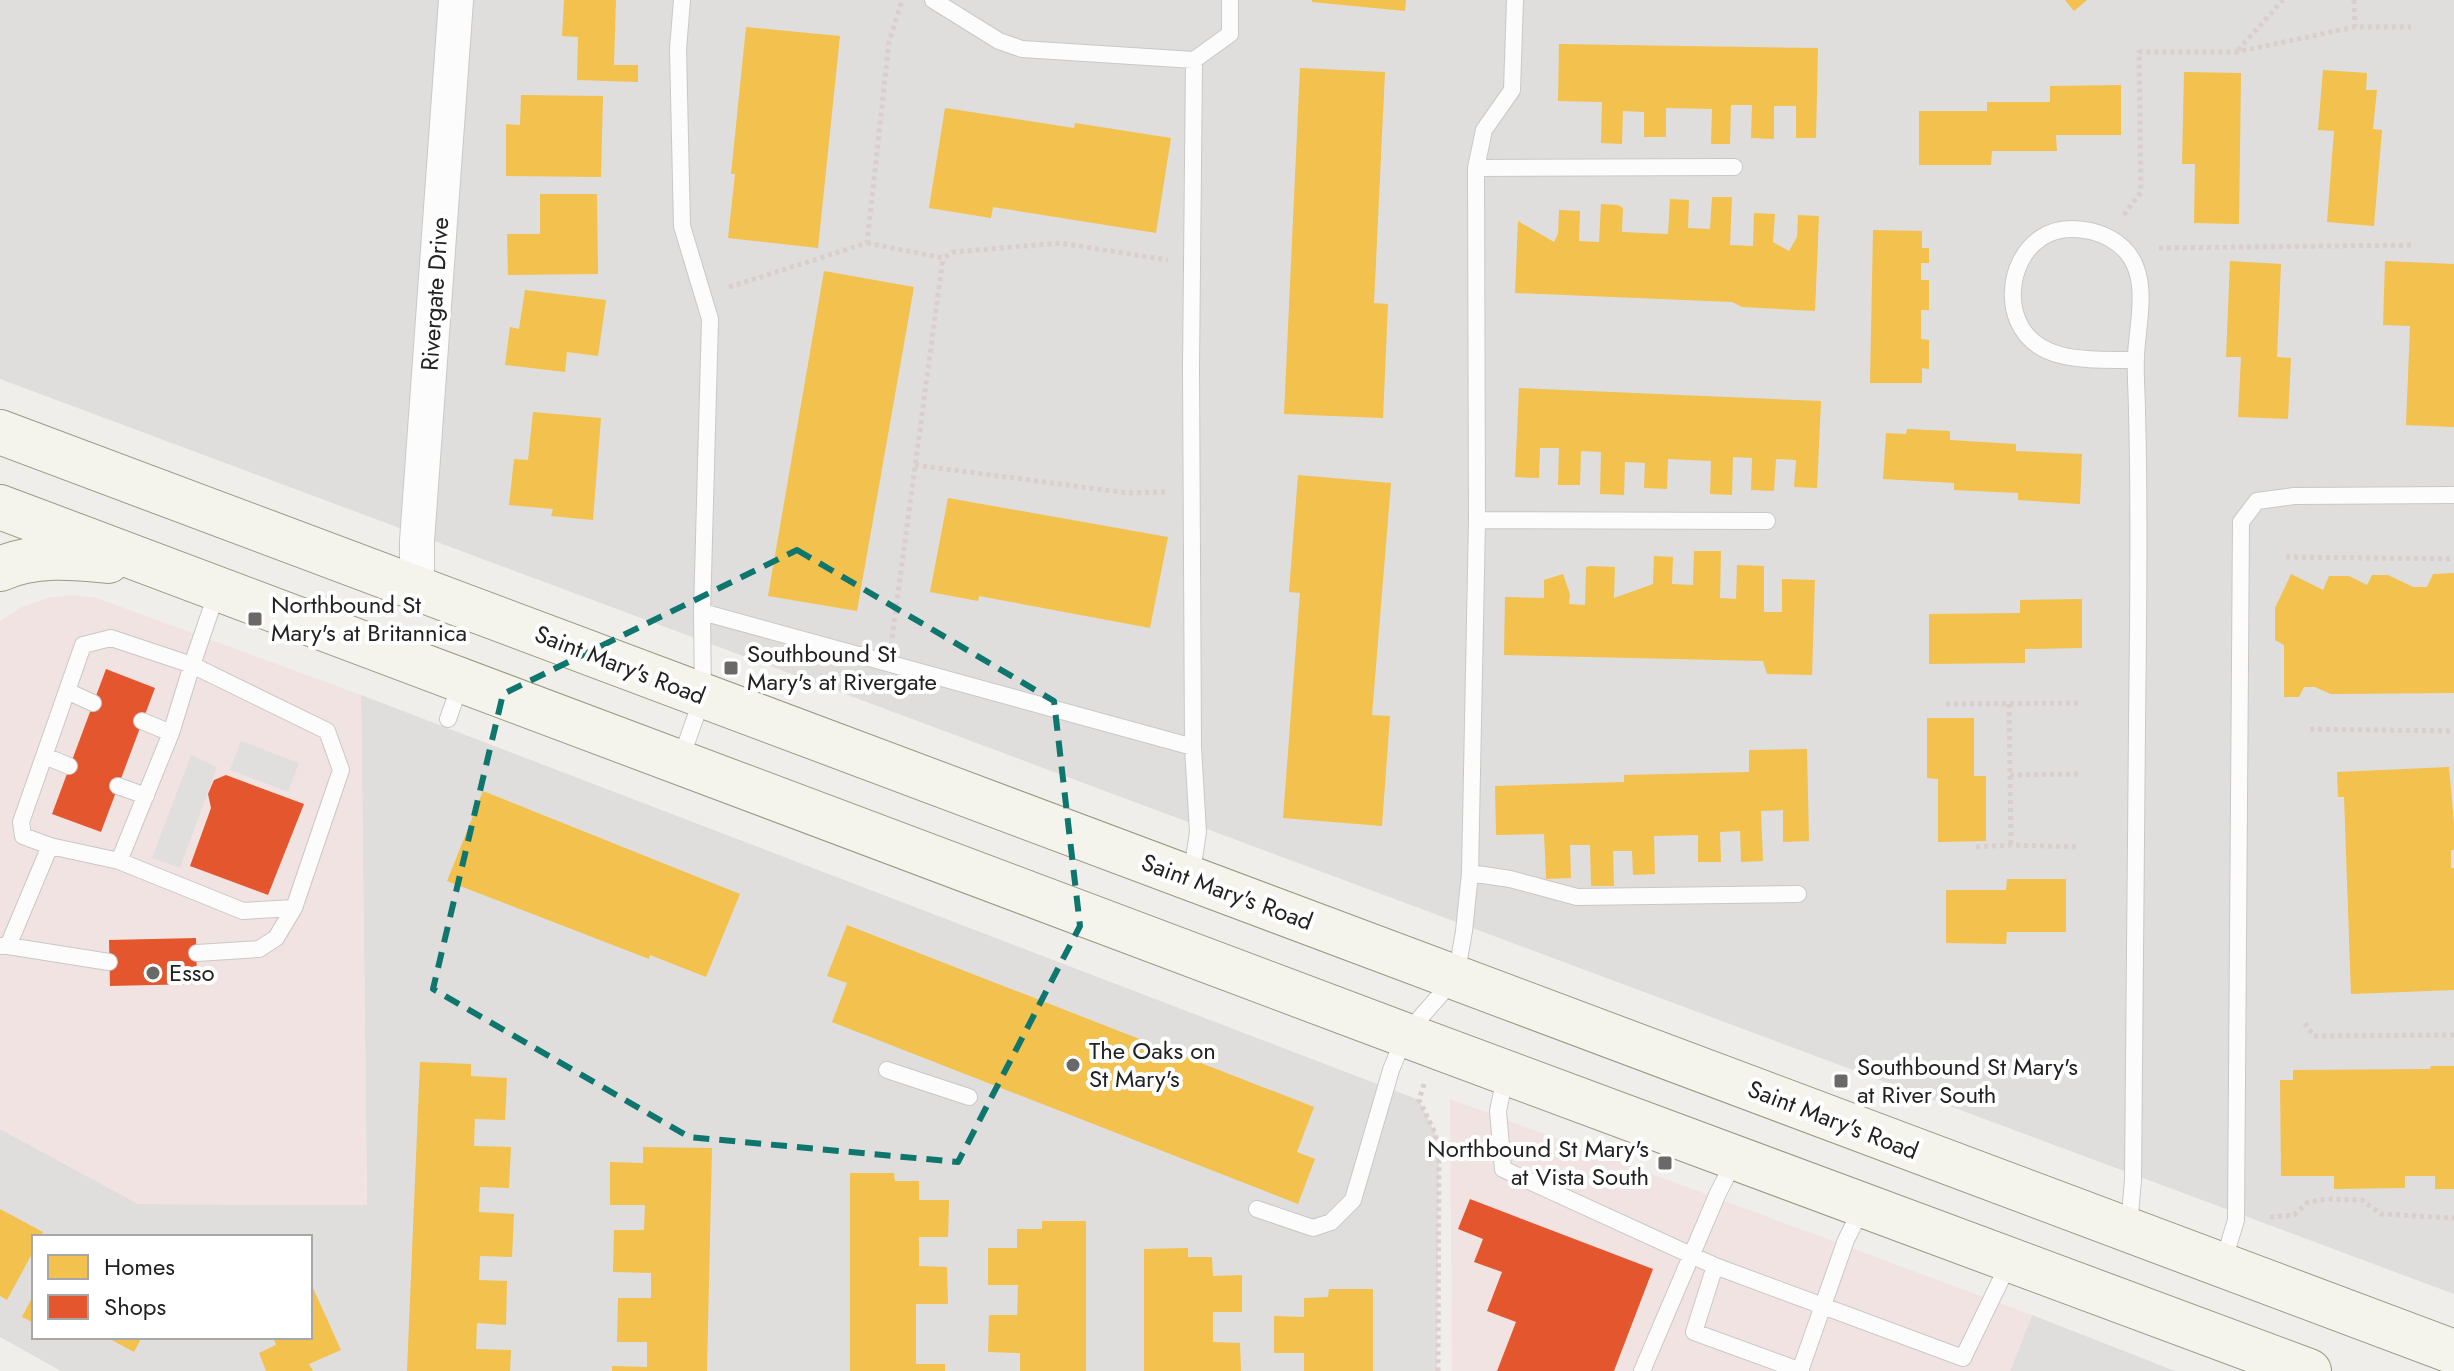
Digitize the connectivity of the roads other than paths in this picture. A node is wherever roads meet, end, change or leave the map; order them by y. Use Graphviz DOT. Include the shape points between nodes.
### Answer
graph roads {
  1 [pos="456,0"];
  2 [pos="682,0"];
  3 [pos="933,0"];
  4 [pos="1230,0"];
  5 [pos="1515,0"];
  6 [pos="1194,60"];
  7 [pos="1734,167"];
  8 [pos="1476,168"];
  9 [pos="2136,360"];
  10 [pos="0,432"];
  11 [pos="2454,495"];
  12 [pos="0,507"];
  13 [pos="1477,520"];
  14 [pos="1767,521"];
  15 [pos="153,566"];
  16 [pos="0,569"];
  17 [pos="417,589"];
  18 [pos="218,590"];
  19 [pos="702,612"];
  20 [pos="192,665"];
  21 [pos="67,691"];
  22 [pos="703,696"];
  23 [pos="93,703"];
  24 [pos="142,721"];
  25 [pos="171,733"];
  26 [pos="1193,747"];
  27 [pos="45,756"];
  28 [pos="679,762"];
  29 [pos="69,766"];
  30 [pos="118,786"];
  31 [pos="146,796"];
  32 [pos="50,846"];
  33 [pos="119,861"];
  34 [pos="1470,873"];
  35 [pos="1191,879"];
  36 [pos="1798,894"];
  37 [pos="294,908"];
  38 [pos="4,946"];
  39 [pos="197,953"];
  40 [pos="109,962"];
  41 [pos="1456,977"];
  42 [pos="1405,1035"];
  43 [pos="887,1070"];
  44 [pos="1506,1072"];
  45 [pos="969,1097"];
  46 [pos="1737,1157"];
  47 [pos="1948,1163"];
  48 [pos="1864,1205"];
  49 [pos="1257,1209"];
  50 [pos="2129,1230"];
  51 [pos="1691,1255"];
  52 [pos="2011,1259"];
  53 [pos="2222,1265"];
  54 [pos="1715,1266"];
  55 [pos="1823,1305"];
  56 [pos="2454,1352"];
  57 [pos="1642,1371"];
  58 [pos="1801,1371"];
  59 [pos="2309,1371"];
  1 -- 17 [label="street, Rivergate Drive"];
  2 -- 19 [label="lane" via="682,226 710,319"];
  3 -- 6 [label="lane" via="999,41 1022,49"];
  4 -- 6 [label="lane" via="1230,34"];
  5 -- 8 [label="lane" via="1512,90 1484,130"];
  6 -- 26 [label="lane"];
  7 -- 8 [label="lane"];
  8 -- 13 [label="lane"];
  9 -- 9 [label="lane" via="2054,354 2028,336 2013,309 2011,287 2029,249 2066,229 2108,236 2125,249 2141,289"];
  9 -- 50 [label="lane" via="2139,515"];
  10 -- 17 [label="main road, Saint Mary's Road"];
  11 -- 53 [label="lane" via="2294,496 2257,501 2241,522 2236,1220"];
  12 -- 15 [label="main road"];
  13 -- 14 [label="lane"];
  13 -- 34 [label="lane"];
  15 -- 16 [label="main road" via="69,557 21,561"];
  15 -- 18 [label="main road"];
  17 -- 22 [label="main road, Saint Mary's Road"];
  18 -- 20 [label="lane"];
  18 -- 28 [label="main road" via="454,700"];
  19 -- 22 [label="lane"];
  19 -- 26 [label="lane"];
  20 -- 21 [label="lane" via="111,638 83,645"];
  20 -- 25 [label="lane"];
  20 -- 37 [label="lane" via="327,731 341,770"];
  21 -- 23 [label="lane"];
  21 -- 27 [label="lane"];
  22 -- 28 [label="lane"];
  22 -- 35 [label="main road, Saint Mary's Road"];
  24 -- 25 [label="lane"];
  25 -- 31 [label="lane"];
  26 -- 35 [label="lane" via="1198,832"];
  27 -- 29 [label="lane"];
  27 -- 32 [label="lane" via="21,822 23,836"];
  28 -- 42 [label="main road"];
  30 -- 31 [label="lane"];
  31 -- 33 [label="lane"];
  32 -- 33 [label="lane"];
  32 -- 38 [label="lane"];
  33 -- 37 [label="lane" via="243,911"];
  34 -- 36 [label="lane" via="1577,897"];
  34 -- 41 [label="lane"];
  35 -- 41 [label="main road, Saint Mary's Road"];
  37 -- 39 [label="lane" via="276,938 259,949"];
  38 -- 40 [label="lane"];
  41 -- 42 [label="lane"];
  41 -- 47 [label="main road, Saint Mary's Road"];
  42 -- 44 [label="main road"];
  42 -- 49 [label="lane" via="1353,1200 1331,1222 1313,1228"];
  43 -- 45 [label="lane"];
  44 -- 46 [label="main road"];
  44 -- 51 [label="lane" via="1498,1111 1503,1169"];
  46 -- 48 [label="main road"];
  46 -- 51 [label="lane"];
  47 -- 48 [label="main road"];
  47 -- 50 [label="main road, Saint Mary's Road"];
  48 -- 52 [label="main road"];
  48 -- 55 [label="lane"];
  50 -- 53 [label="main road, Saint Mary's Road"];
  51 -- 54 [label="lane"];
  51 -- 57 [label="lane"];
  52 -- 55 [label="lane" via="1963,1358"];
  52 -- 59 [label="main road"];
  53 -- 56 [label="main road, Saint Mary's Road"];
  54 -- 55 [label="lane"];
  54 -- 58 [label="lane" via="1694,1332"];
  55 -- 58 [label="lane"];
}
